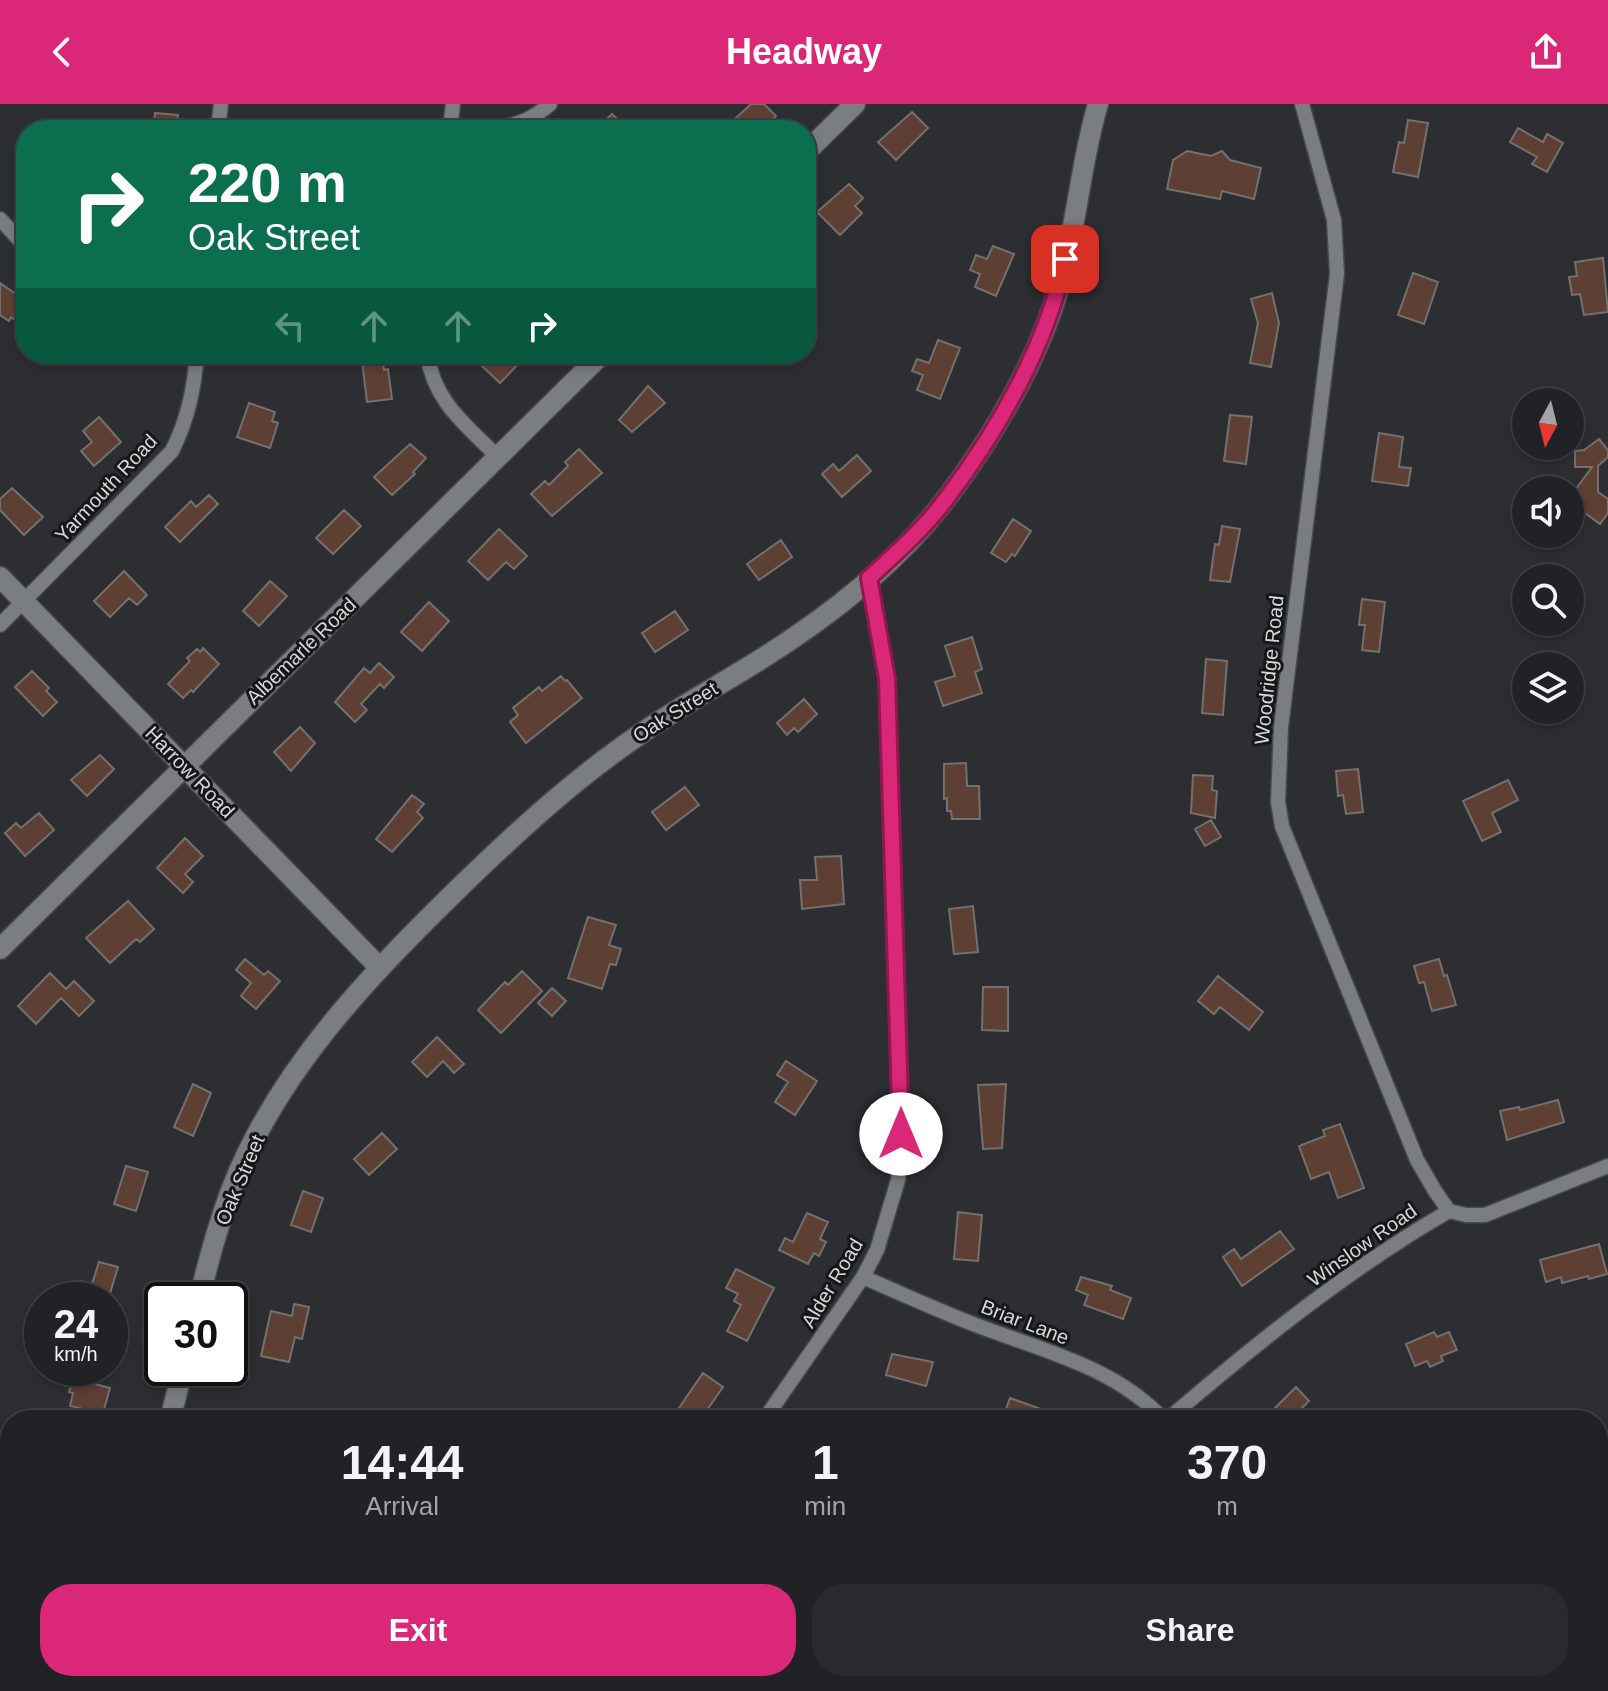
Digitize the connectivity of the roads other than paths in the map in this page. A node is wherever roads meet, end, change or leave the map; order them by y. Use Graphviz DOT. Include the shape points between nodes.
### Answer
graph roads {
  1 [pos="550,104"];
  2 [pos="855,104"];
  3 [pos="1098,104"];
  4 [pos="1302,104"];
  5 [pos="529,120"];
  6 [pos="816,142"];
  7 [pos="0,219"];
  8 [pos="16,236"];
  9 [pos="196,364"];
  10 [pos="429,364"];
  11 [pos="592,364"];
  12 [pos="498,457"];
  13 [pos="0,577"];
  14 [pos="869,578"];
  15 [pos="24,602"];
  16 [pos="0,625"];
  17 [pos="184,765"];
  18 [pos="0,949"];
  19 [pos="379,967"];
  20 [pos="1608,1166"];
  21 [pos="1449,1211"];
  22 [pos="863,1277"];
  23 [pos="203,1282"];
  24 [pos="178,1386"];
  25 [pos="172,1410"];
  26 [pos="771,1410"];
  27 [pos="1154,1410"];
  28 [pos="1178,1410"];
  1 -- 5 [label="street"];
  2 -- 6 [label="street"];
  3 -- 14 [label="street, Oak Street" via="1060,286 1034,353 987,440 945,501"];
  4 -- 21 [label="street, Woodridge Road" via="1334,220 1337,265 1281,727 1278,802 1282,826 1417,1160"];
  7 -- 8 [label="street"];
  9 -- 15 [label="street, Yarmouth Road" via="190,404 172,451"];
  10 -- 12 [label="street" via="442,399"];
  11 -- 12 [label="street, Albemarle Road"];
  12 -- 17 [label="street, Albemarle Road"];
  13 -- 15 [label="street, Harrow Road"];
  14 -- 19 [label="street, Oak Street" via="813,625 582,774"];
  14 -- 22 [label="street, Alder Road" via="887,693 901,1158 887,1222"];
  15 -- 16 [label="street, Yarmouth Road"];
  15 -- 17 [label="street, Harrow Road"];
  17 -- 18 [label="street, Albemarle Road"];
  17 -- 19 [label="street, Harrow Road"];
  19 -- 23 [label="street, Oak Street" via="310,1050 270,1112 233,1186"];
  20 -- 21 [label="street, Winslow Road" via="1485,1215"];
  21 -- 28 [label="street, Winslow Road" via="1396,1242"];
  22 -- 26 [label="street, Alder Road"];
  22 -- 27 [label="street, Briar Lane" via="1102,1373"];
  24 -- 25 [label="street"];
}
